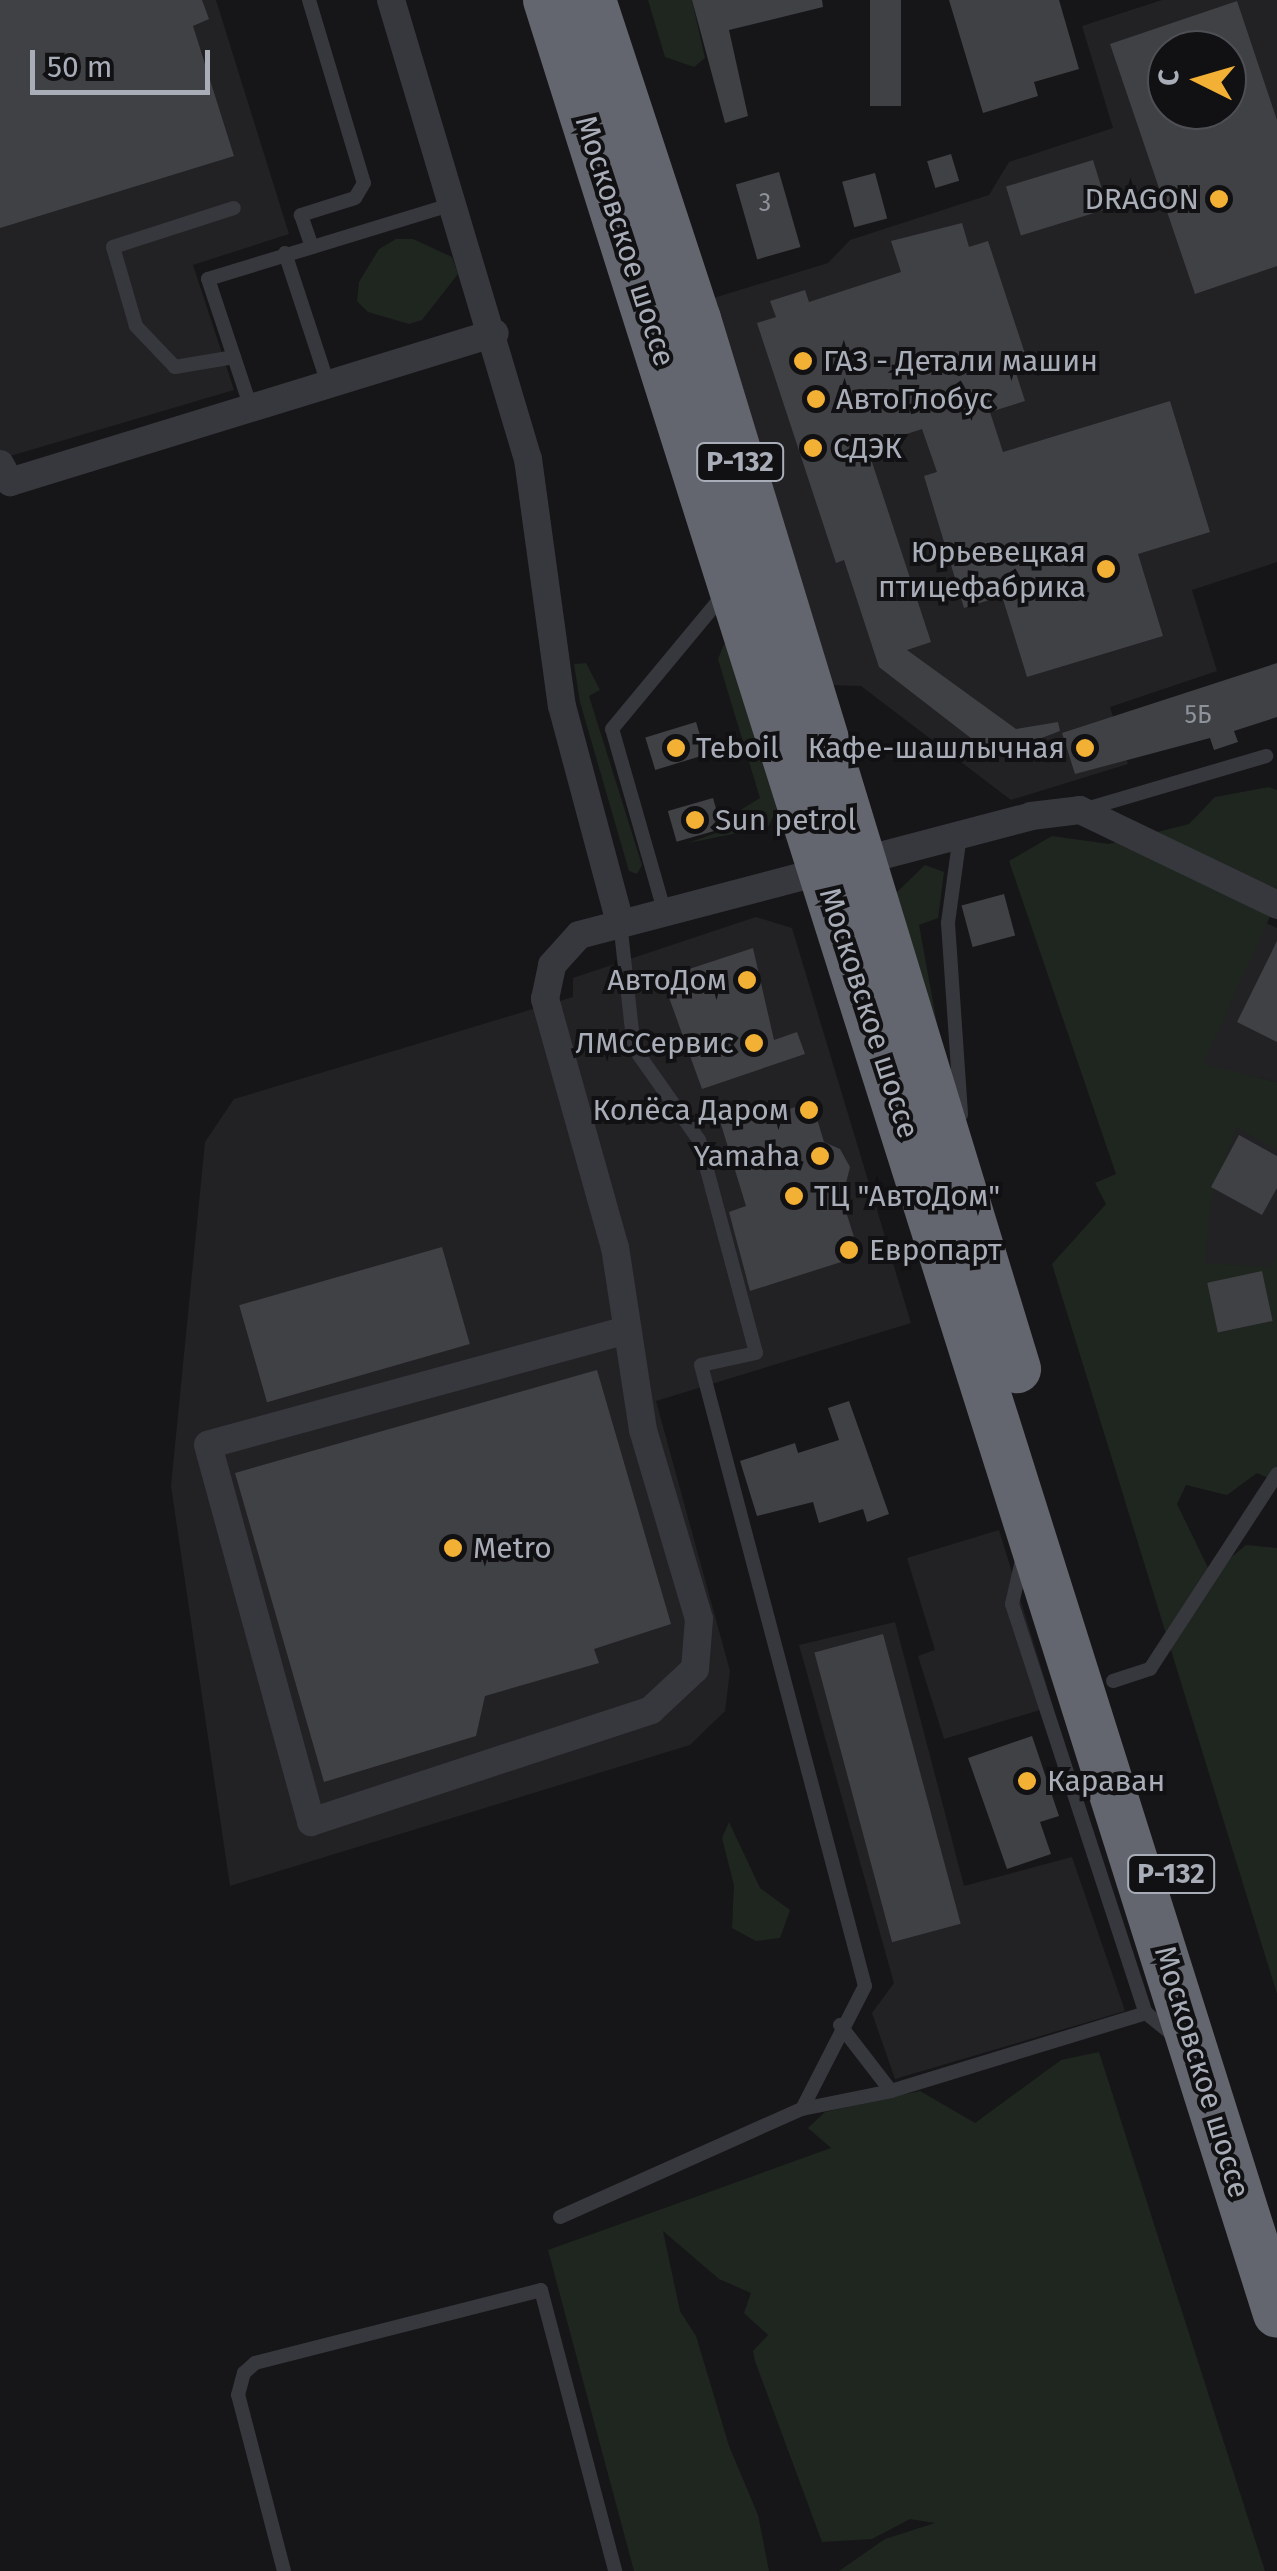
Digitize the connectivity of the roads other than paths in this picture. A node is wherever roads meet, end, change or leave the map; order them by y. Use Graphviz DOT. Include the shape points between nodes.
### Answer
graph roads {
  1 [pos="309,0"];
  2 [pos="391,0"];
  3 [pos="547,0"];
  4 [pos="592,0"];
  5 [pos="453,204"];
  6 [pos="234,208"];
  7 [pos="312,247"];
  8 [pos="285,253"];
  9 [pos="495,333"];
  10 [pos="234,357"];
  11 [pos="328,384"];
  12 [pos="251,408"];
  13 [pos="0,464"];
  14 [pos="734,580"];
  15 [pos="1266,756"];
  16 [pos="1080,810"];
  17 [pos="960,835"];
  18 [pos="842,865"];
  19 [pos="1277,905"];
  20 [pos="664,910"];
  21 [pos="620,922"];
  22 [pos="972,1225"];
  23 [pos="626,1330"];
  24 [pos="1277,1474"];
  25 [pos="1032,1522"];
  26 [pos="1113,1681"];
  27 [pos="1146,2014"];
  28 [pos="840,2025"];
  29 [pos="1196,2054"];
  30 [pos="891,2090"];
  31 [pos="802,2109"];
  32 [pos="560,2217"];
  33 [pos="1277,2224"];
  34 [pos="1277,2314"];
  35 [pos="284,2571"];
  36 [pos="616,2571"];
  1 -- 7 [label="lane" via="364,182 355,198 301,216"];
  2 -- 5 [label="street"];
  3 -- 14 [label="highway, Московское шоссе / Р-132"];
  4 -- 18 [label="highway, Московское шоссе / Р-132"];
  5 -- 7 [label="lane"];
  5 -- 9 [label="street"];
  6 -- 10 [label="lane" via="113,246 136,326 175,367"];
  7 -- 8 [label="lane"];
  8 -- 10 [label="lane" via="208,279"];
  8 -- 11 [label="lane"];
  9 -- 11 [label="street"];
  9 -- 21 [label="street" via="534,490 562,706"];
  10 -- 12 [label="lane"];
  11 -- 12 [label="street"];
  12 -- 13 [label="street" via="10,482"];
  14 -- 18 [label="highway, Московское шоссе / Р-132"];
  14 -- 20 [label="lane" via="612,729"];
  15 -- 16 [label="lane"];
  16 -- 17 [label="street"];
  16 -- 19 [label="street"];
  17 -- 18 [label="street"];
  17 -- 22 [label="lane" via="948,922"];
  18 -- 20 [label="street"];
  18 -- 22 [label="highway, Московское шоссе / Р-132"];
  18 -- 25 [label="highway, Московское шоссе / Р-132"];
  20 -- 21 [label="street"];
  21 -- 23 [label="street" via="579,935 552,966 545,999 615,1248"];
  21 -- 28 [label="lane" via="634,1048 699,1140 756,1353 701,1365 866,1986"];
  22 -- 26 [label="highway, Московское шоссе / Р-132"];
  23 -- 23 [label="street" via="643,1430 699,1619 696,1669 651,1710 312,1822 208,1446"];
  24 -- 26 [label="lane" via="1150,1669"];
  25 -- 27 [label="lane" via="1012,1604"];
  25 -- 29 [label="highway, Московское шоссе / Р-132"];
  26 -- 33 [label="highway, Московское шоссе / Р-132"];
  27 -- 29 [label="lane"];
  27 -- 30 [label="lane"];
  28 -- 30 [label="lane"];
  28 -- 31 [label="lane"];
  29 -- 34 [label="highway, Московское шоссе / Р-132"];
  30 -- 31 [label="lane"];
  31 -- 32 [label="lane"];
  35 -- 36 [label="lane" via="238,2395 244,2373 255,2363 540,2290"];
}
